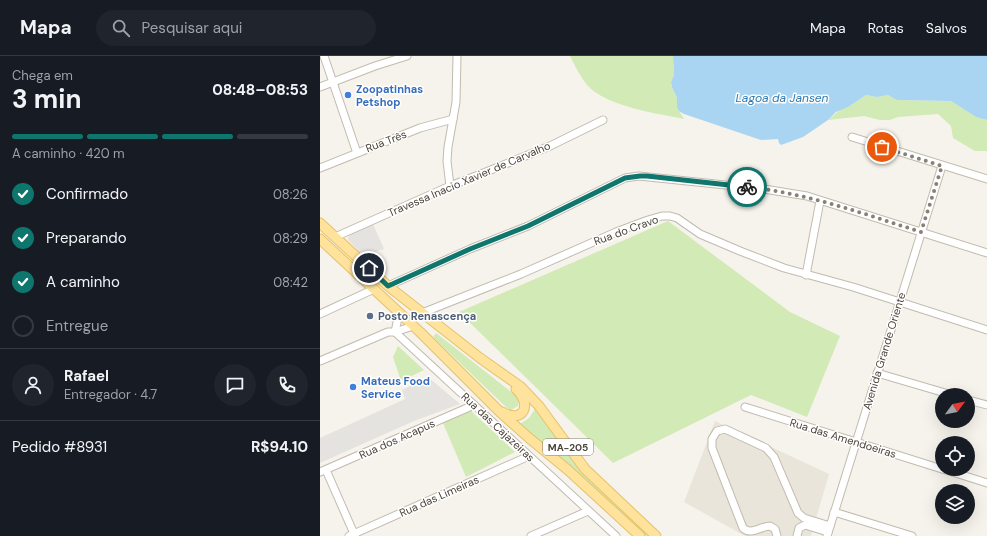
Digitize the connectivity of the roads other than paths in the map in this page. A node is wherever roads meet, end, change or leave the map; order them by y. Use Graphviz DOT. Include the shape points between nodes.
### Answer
graph roads {
  1 [pos="324,56"];
  2 [pos="407,56"];
  3 [pos="457,56"];
  4 [pos="333,82"];
  5 [pos="320,87"];
  6 [pos="454,119"];
  7 [pos="603,120"];
  8 [pos="852,137"];
  9 [pos="357,153"];
  10 [pos="942,166"];
  11 [pos="320,168"];
  12 [pos="987,180"];
  13 [pos="450,186"];
  14 [pos="820,201"];
  15 [pos="320,223"];
  16 [pos="921,232"];
  17 [pos="335,237"];
  18 [pos="321,241"];
  19 [pos="987,253"];
  20 [pos="806,274"];
  21 [pos="388,286"];
  22 [pos="374,289"];
  23 [pos="899,303"];
  24 [pos="399,313"];
  25 [pos="422,313"];
  26 [pos="320,314"];
  27 [pos="413,326"];
  28 [pos="987,330"];
  29 [pos="395,332"];
  30 [pos="480,358"];
  31 [pos="320,361"];
  32 [pos="877,373"];
  33 [pos="935,390"];
  34 [pos="975,402"];
  35 [pos="474,405"];
  36 [pos="987,405"];
  37 [pos="744,407"];
  38 [pos="496,408"];
  39 [pos="856,442"];
  40 [pos="530,456"];
  41 [pos="935,467"];
  42 [pos="323,471"];
  43 [pos="965,476"];
  44 [pos="987,483"];
  45 [pos="588,511"];
  46 [pos="834,512"];
  47 [pos="828,531"];
  48 [pos="353,535"];
  49 [pos="613,535"];
  50 [pos="531,536"];
  51 [pos="640,536"];
  52 [pos="656,536"];
  53 [pos="777,536"];
  54 [pos="797,536"];
  55 [pos="912,536"];
  1 -- 4 [label="street"];
  2 -- 4 [label="street"];
  3 -- 6 [label="street"];
  4 -- 5 [label="street"];
  4 -- 9 [label="street"];
  6 -- 9 [label="street, Rua Três" via="420,128"];
  6 -- 13 [label="street" via="447,161"];
  7 -- 13 [label="street, Travessa Inacio Xavier de Carvalho" via="550,146"];
  8 -- 10 [label="street"];
  9 -- 11 [label="street, Rua Três"];
  10 -- 12 [label="street"];
  10 -- 16 [label="street, Avenida Grande Oriente"];
  13 -- 17 [label="street, Travessa Inacio Xavier de Carvalho"];
  14 -- 16 [label="street"];
  14 -- 20 [label="street"];
  14 -- 21 [label="street" via="764,188 647,176 631,177 528,226"];
  15 -- 17 [label="main road"];
  16 -- 19 [label="street"];
  16 -- 23 [label="street, Avenida Grande Oriente"];
  17 -- 21 [label="main road"];
  18 -- 22 [label="main road"];
  20 -- 23 [label="street, Rua do Cravo"];
  20 -- 25 [label="street, Rua do Cravo" via="784,268 700,234 677,218 662,216 616,232 521,274"];
  21 -- 25 [label="main road"];
  22 -- 24 [label="main road"];
  22 -- 26 [label="street"];
  23 -- 28 [label="street, Rua do Cravo"];
  23 -- 32 [label="street, Avenida Grande Oriente"];
  24 -- 27 [label="main road"];
  24 -- 29 [label="street"];
  25 -- 30 [label="main road"];
  27 -- 29 [label="street"];
  27 -- 38 [label="main road"];
  29 -- 31 [label="street" via="388,332"];
  29 -- 35 [label="street, Rua das Cajazeiras"];
  30 -- 38 [label="main road" via="520,393 525,404 523,412 515,416 507,415"];
  30 -- 52 [label="main road, MA-205" via="528,394 585,470"];
  32 -- 33 [label="street"];
  32 -- 39 [label="street, Avenida Grande Oriente"];
  34 -- 36 [label="street"];
  35 -- 40 [label="street, Rua das Cajazeiras"];
  35 -- 42 [label="street, Rua dos Acapus"];
  37 -- 39 [label="street, Rua das Amendoeiras"];
  38 -- 51 [label="main road"];
  39 -- 41 [label="street, Rua das Amendoeiras"];
  39 -- 46 [label="street, Avenida Grande Oriente"];
  40 -- 45 [label="street, Rua das Cajazeiras"];
  40 -- 48 [label="street, Rua das Limeiras"];
  42 -- 48 [label="street"];
  43 -- 44 [label="street, Rua das Amendoeiras"];
  45 -- 49 [label="street, Rua das Cajazeiras"];
  45 -- 50 [label="street"];
  46 -- 47 [label="street, Avenida Grande Oriente"];
  46 -- 55 [label="street"];
  47 -- 53 [label="street" via="798,513 769,449 725,429 717,431 712,439 712,448 743,528 746,532 751,532 770,526"];
  47 -- 54 [label="street" via="804,525 799,528"];
}
